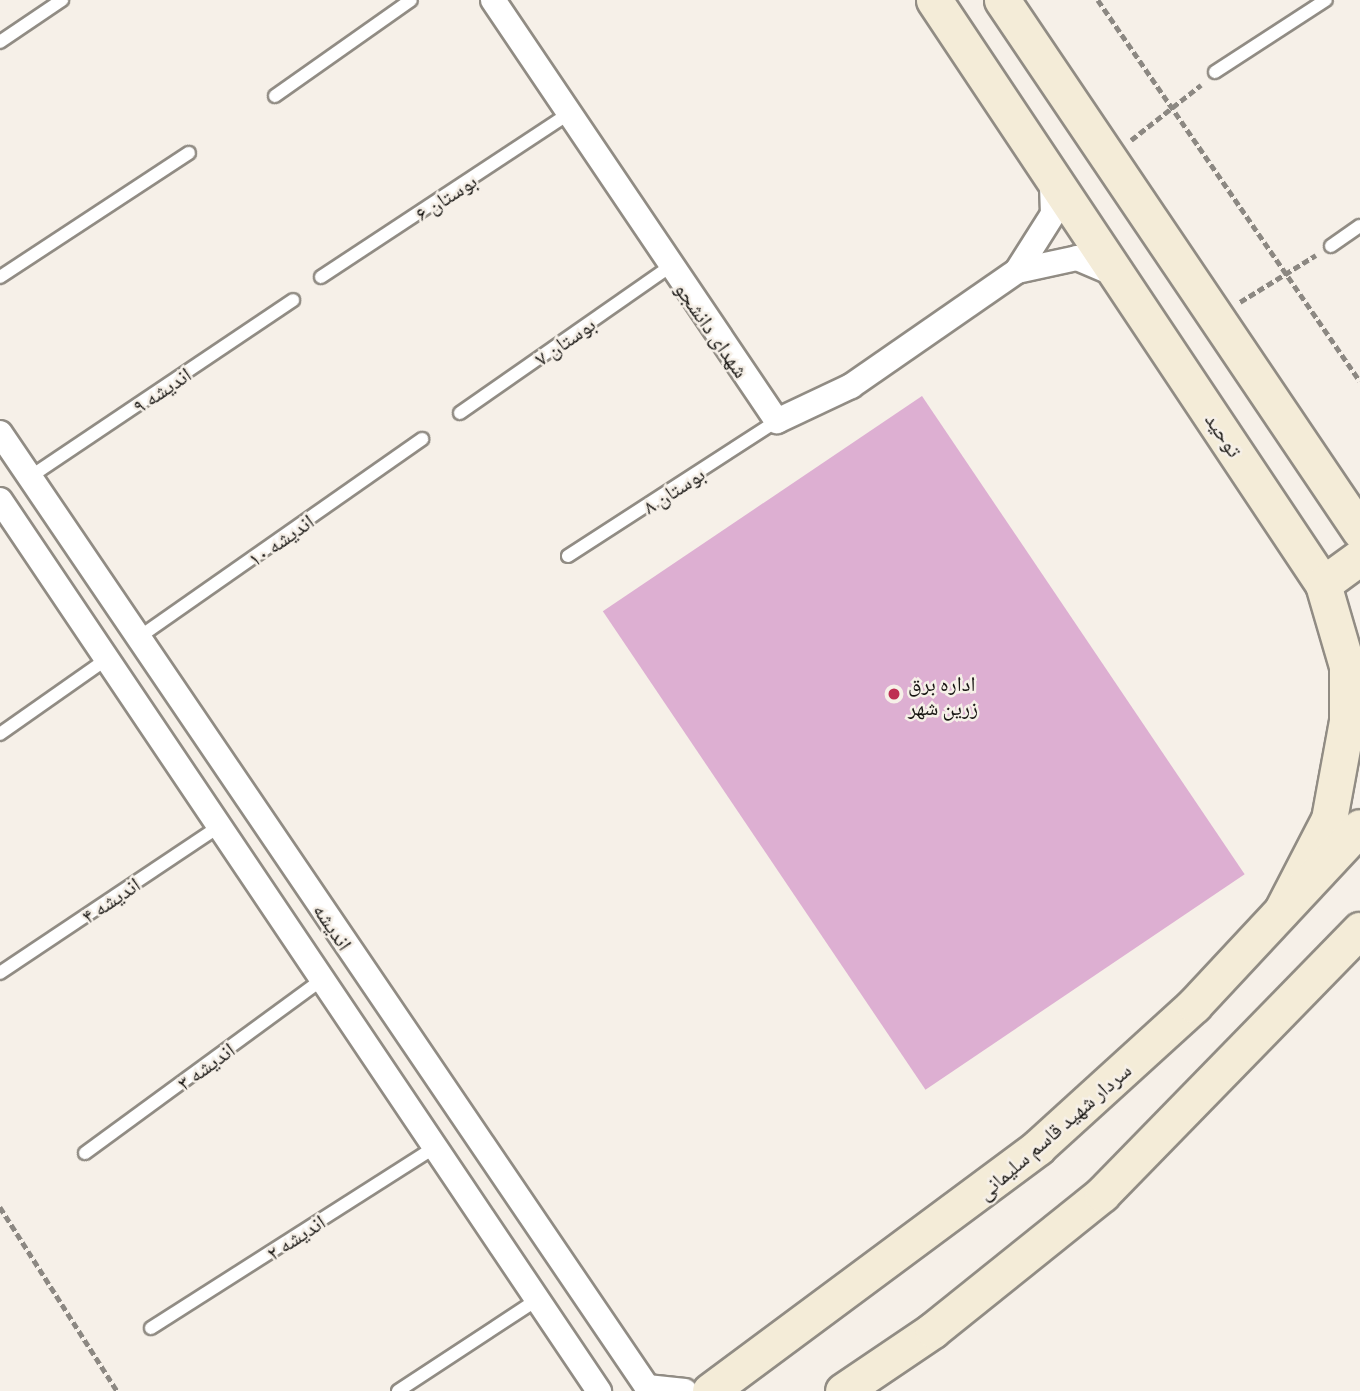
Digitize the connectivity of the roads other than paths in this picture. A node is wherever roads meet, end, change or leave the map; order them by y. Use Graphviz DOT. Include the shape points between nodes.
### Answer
graph roads {
  1 [pos="62,0"];
  2 [pos="411,0"];
  3 [pos="493,0"];
  4 [pos="934,0"];
  5 [pos="1002,0"];
  6 [pos="1326,0"];
  7 [pos="0,42"];
  8 [pos="1215,72"];
  9 [pos="275,96"];
  10 [pos="568,114"];
  11 [pos="189,153"];
  12 [pos="1052,176"];
  13 [pos="1360,226"];
  14 [pos="1331,246"];
  15 [pos="669,267"];
  16 [pos="1017,271"];
  17 [pos="0,277"];
  18 [pos="321,277"];
  19 [pos="1120,278"];
  20 [pos="293,300"];
  21 [pos="460,413"];
  22 [pos="778,422"];
  23 [pos="0,433"];
  24 [pos="422,439"];
  25 [pos="30,477"];
  26 [pos="1,504"];
  27 [pos="1360,531"];
  28 [pos="568,556"];
  29 [pos="1360,557"];
  30 [pos="1323,584"];
  31 [pos="138,638"];
  32 [pos="108,658"];
  33 [pos="0,734"];
  34 [pos="237,784"];
  35 [pos="206,803"];
  36 [pos="221,824"];
  37 [pos="1360,827"];
  38 [pos="1282,910"];
  39 [pos="1360,930"];
  40 [pos="0,974"];
  41 [pos="324,977"];
  42 [pos="438,1145"];
  43 [pos="85,1153"];
  44 [pos="541,1297"];
  45 [pos="151,1328"];
  46 [pos="627,1358"];
  47 [pos="598,1385"];
  48 [pos="398,1391"];
  49 [pos="685,1391"];
  50 [pos="710,1391"];
  51 [pos="843,1391"];
  1 -- 7 [label="lane"];
  2 -- 9 [label="lane"];
  3 -- 10 [label="street, شهدای دانشجو"];
  4 -- 12 [label="main road, توحید"];
  5 -- 27 [label="main road"];
  6 -- 8 [label="lane"];
  10 -- 15 [label="street, شهدای دانشجو"];
  10 -- 18 [label="lane, بوستان ۶"];
  11 -- 17 [label="lane"];
  12 -- 16 [label="street" via="1053,214"];
  12 -- 19 [label="main road, توحید"];
  13 -- 14 [label="lane"];
  15 -- 21 [label="lane, بوستان ۷"];
  15 -- 22 [label="street, شهدای دانشجو"];
  16 -- 19 [label="street" via="1077,258"];
  16 -- 22 [label="street" via="851,386"];
  19 -- 30 [label="main road, توحید"];
  20 -- 25 [label="lane, اندیشه ۹"];
  22 -- 28 [label="lane, بوستان ۸"];
  23 -- 25 [label="street, اندیشه"];
  24 -- 31 [label="lane, اندیشه ۱۰"];
  25 -- 31 [label="street, اندیشه"];
  26 -- 32 [label="street, اندیشه"];
  29 -- 30 [label="main road"];
  30 -- 38 [label="main road, توحید" via="1347,666 1347,721 1329,819"];
  31 -- 34 [label="street, اندیشه"];
  32 -- 33 [label="lane"];
  32 -- 35 [label="street, اندیشه"];
  34 -- 35 [label="street"];
  34 -- 46 [label="street, اندیشه"];
  35 -- 36 [label="street, اندیشه"];
  36 -- 40 [label="lane, اندیشه ۴"];
  36 -- 41 [label="street, اندیشه"];
  37 -- 38 [label="main road, سردار شهید قاسم سلیمانی"];
  38 -- 50 [label="main road, سردار شهید قاسم سلیمانی" via="1195,1005 1038,1147"];
  39 -- 51 [label="main road" via="1102,1194 933,1330"];
  41 -- 42 [label="street, اندیشه"];
  41 -- 43 [label="lane, اندیشه ۳"];
  42 -- 44 [label="street, اندیشه"];
  42 -- 45 [label="lane, اندیشه ۲"];
  44 -- 47 [label="street, اندیشه"];
  44 -- 48 [label="lane"];
  46 -- 47 [label="street"];
  46 -- 49 [label="street, اندیشه" via="647,1387"];
}
